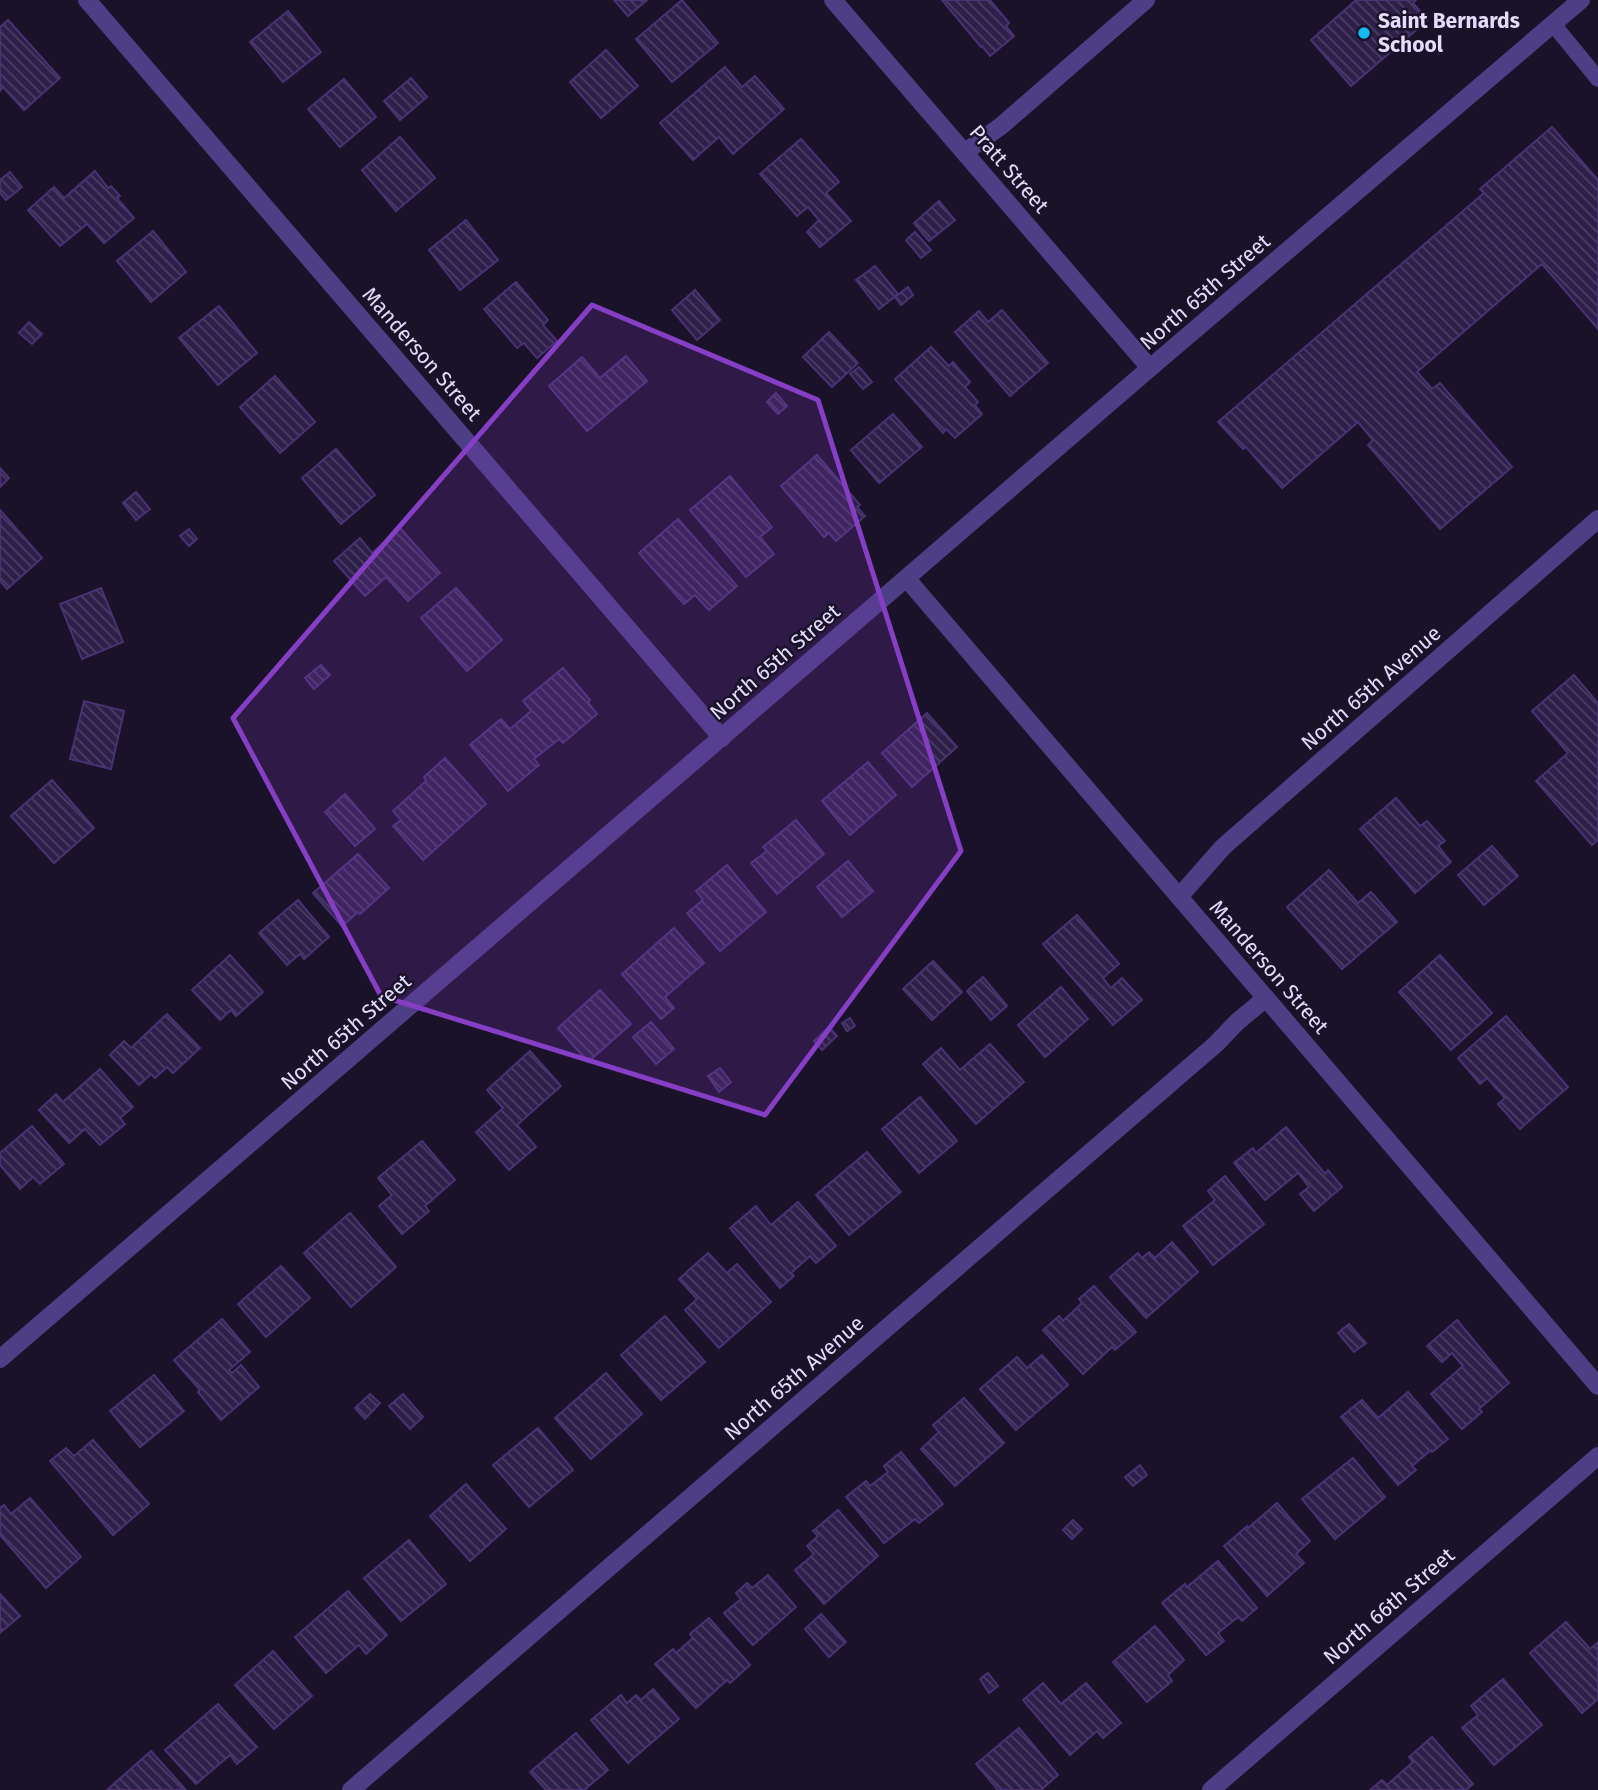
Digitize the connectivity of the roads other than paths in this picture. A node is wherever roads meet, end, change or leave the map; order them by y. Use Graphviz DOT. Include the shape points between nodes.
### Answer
graph roads {
  1 [pos="87,0"];
  2 [pos="833,0"];
  3 [pos="1146,0"];
  4 [pos="1581,0"];
  5 [pos="1553,24"];
  6 [pos="1598,79"];
  7 [pos="965,152"];
  8 [pos="1150,368"];
  9 [pos="1598,519"];
  10 [pos="907,579"];
  11 [pos="722,738"];
  12 [pos="1179,897"];
  13 [pos="1266,998"];
  14 [pos="0,1359"];
  15 [pos="1598,1386"];
  16 [pos="1598,1456"];
  17 [pos="351,1790"];
  18 [pos="1211,1790"];
  1 -- 11 [label="street, Manderson Street"];
  2 -- 7 [label="street, Pratt Street"];
  3 -- 7 [label="street"];
  4 -- 5 [label="street, North 65th Street"];
  5 -- 6 [label="lane"];
  5 -- 8 [label="street, North 65th Street"];
  7 -- 8 [label="street, Pratt Street"];
  8 -- 10 [label="street, North 65th Street"];
  9 -- 12 [label="street, North 65th Avenue" via="1223,848"];
  10 -- 11 [label="street, North 65th Street"];
  10 -- 12 [label="street, Manderson Street"];
  11 -- 14 [label="street, North 65th Street"];
  12 -- 13 [label="street, Manderson Street"];
  13 -- 15 [label="street, Manderson Street"];
  13 -- 17 [label="street, North 65th Avenue"];
  16 -- 18 [label="street, North 66th Street"];
}
